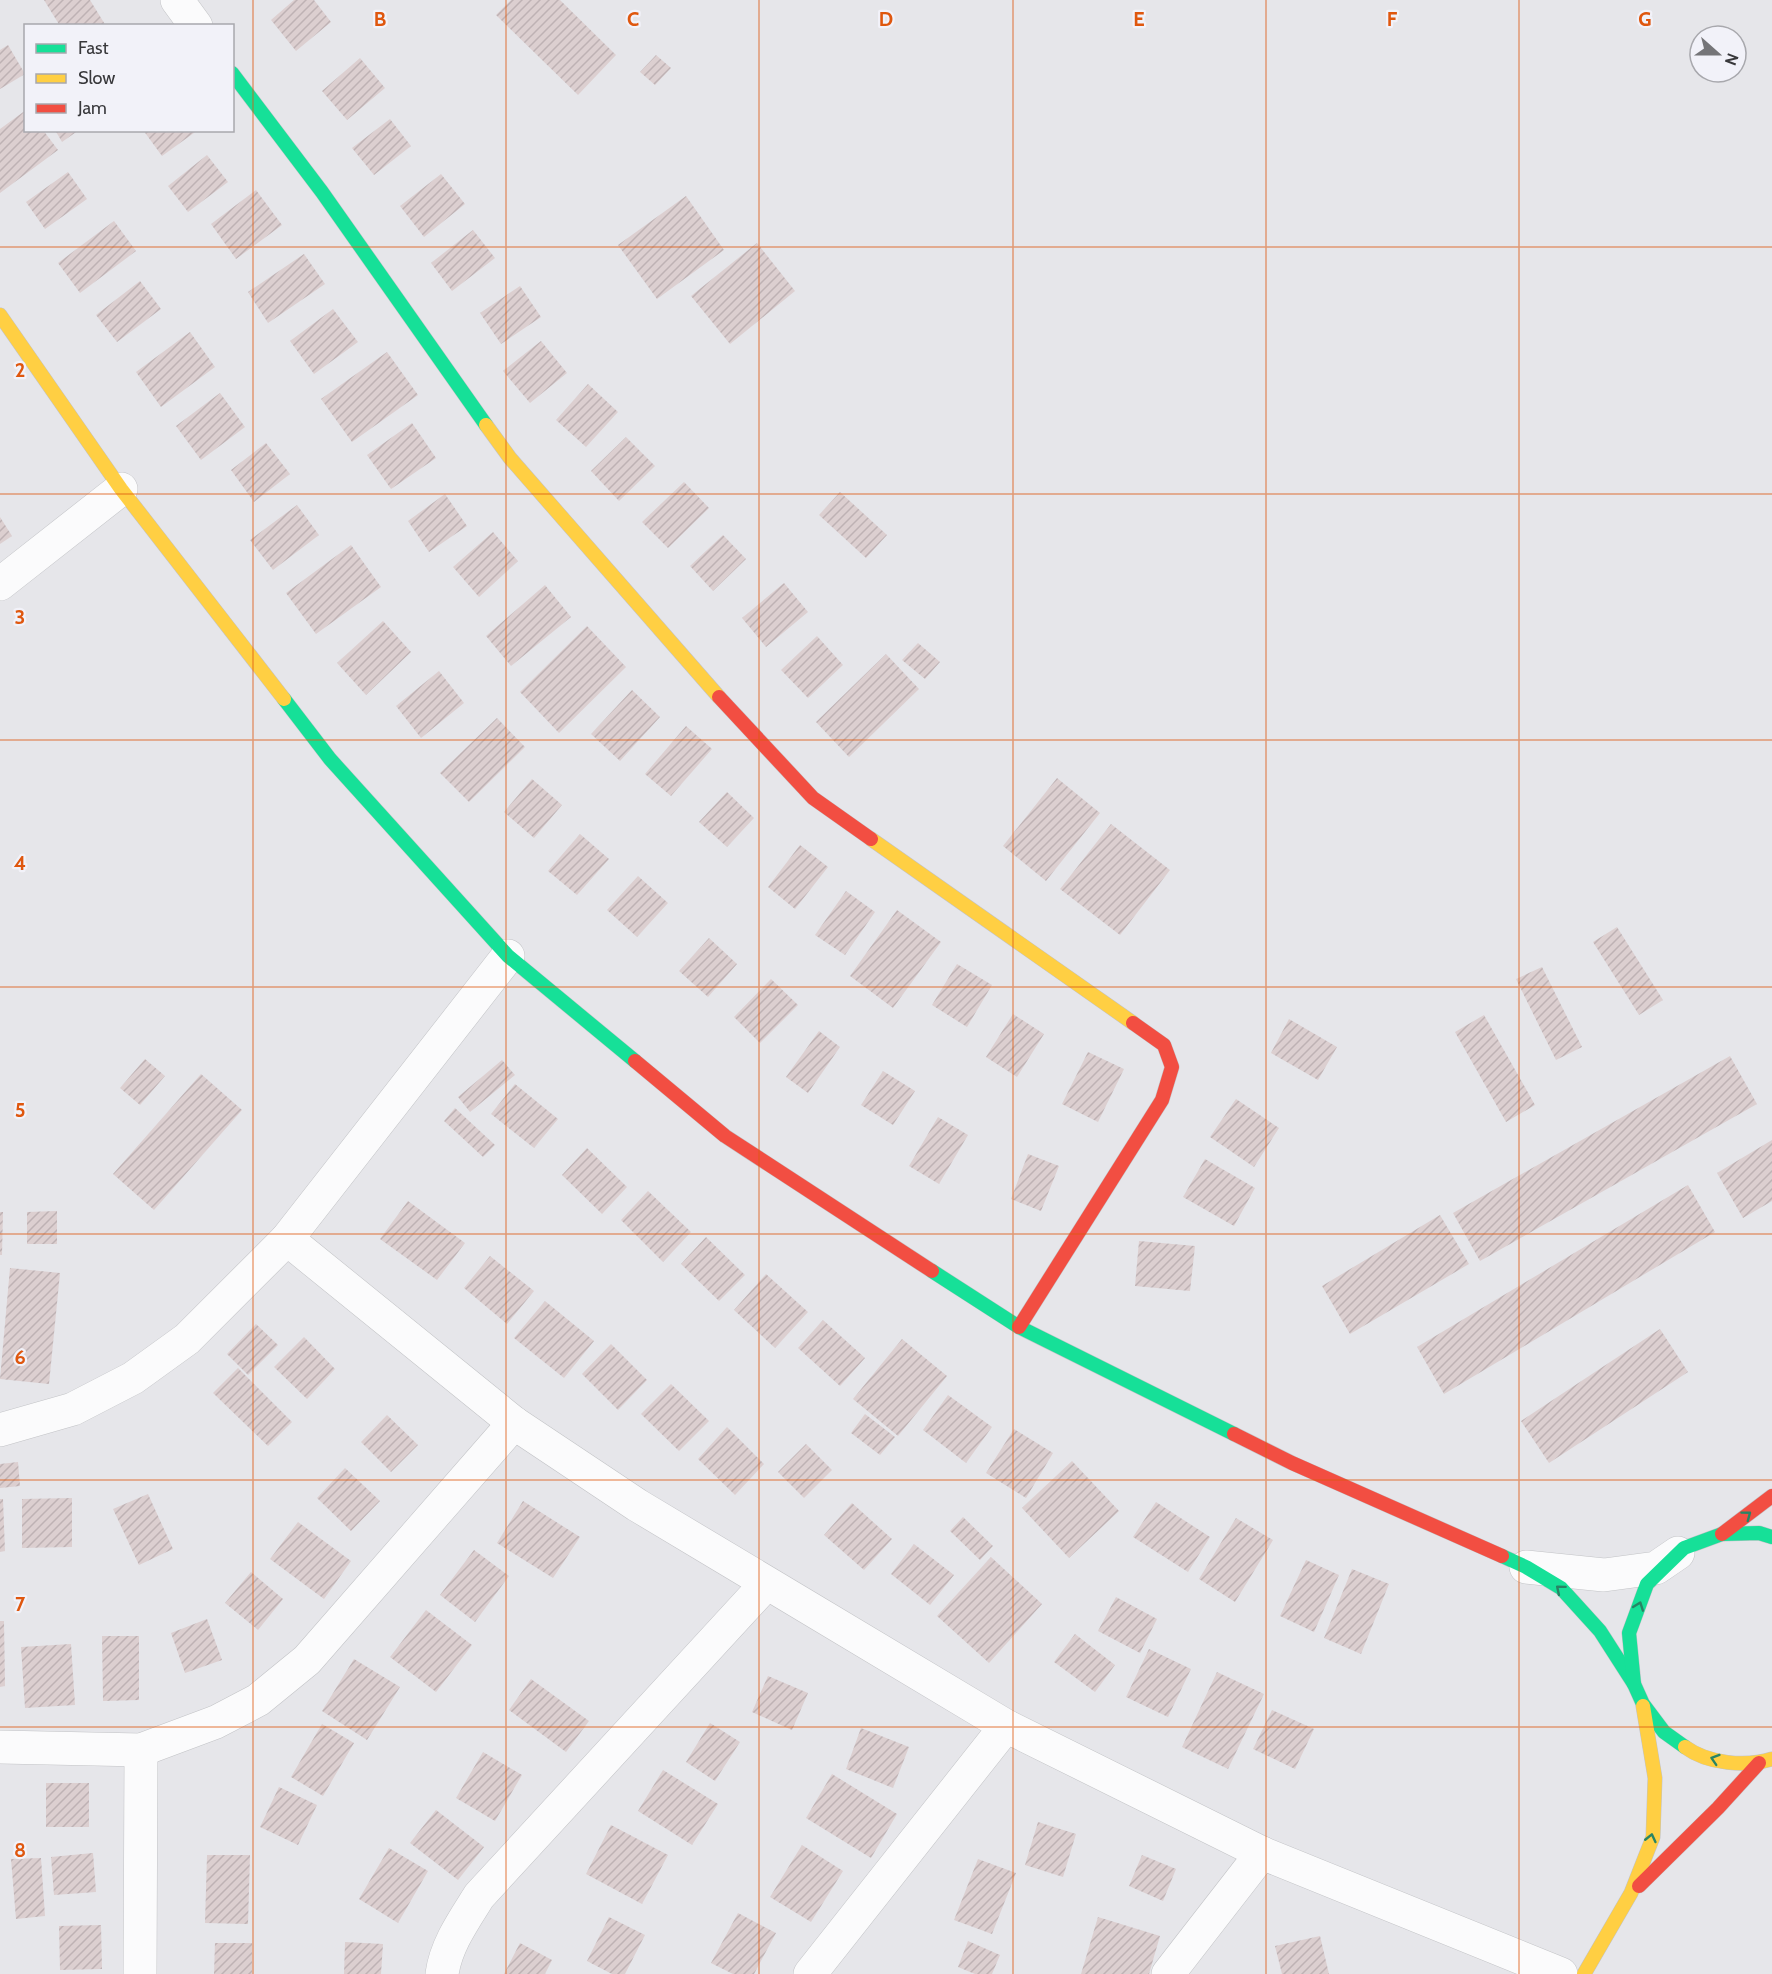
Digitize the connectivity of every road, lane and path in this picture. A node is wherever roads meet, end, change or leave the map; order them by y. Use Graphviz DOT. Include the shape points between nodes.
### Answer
graph roads {
  1 [pos="177,0"];
  2 [pos="195,24"];
  3 [pos="234,76"];
  4 [pos="0,315"];
  5 [pos="121,489"];
  6 [pos="0,584"];
  7 [pos="508,956"];
  8 [pos="287,1239"];
  9 [pos="1019,1327"];
  10 [pos="514,1423"];
  11 [pos="0,1430"];
  12 [pos="1772,1496"];
  13 [pos="1722,1534"];
  14 [pos="1772,1537"];
  15 [pos="1684,1548"];
  16 [pos="1526,1567"];
  17 [pos="766,1584"];
  18 [pos="1634,1684"];
  19 [pos="1643,1704"];
  20 [pos="1006,1726"];
  21 [pos="0,1747"];
  22 [pos="141,1750"];
  23 [pos="1766,1761"];
  24 [pos="1262,1853"];
  25 [pos="1631,1893"];
  26 [pos="140,1974"];
  27 [pos="442,1974"];
  28 [pos="810,1974"];
  29 [pos="1168,1974"];
  30 [pos="1561,1974"];
  31 [pos="1584,1974"];
  1 -- 2 [label="street"];
  3 -- 9 [label="street" via="322,192 510,458 729,709 813,798 1164,1045 1172,1067 1162,1100"];
  4 -- 5 [label="street"];
  5 -- 6 [label="street"];
  5 -- 7 [label="street" via="330,759"];
  7 -- 8 [label="street"];
  7 -- 9 [label="street" via="725,1136"];
  8 -- 10 [label="street"];
  8 -- 11 [label="street" via="187,1339 134,1378 73,1409"];
  9 -- 16 [label="street" via="1292,1463"];
  10 -- 17 [label="street"];
  10 -- 22 [label="street" via="307,1660 258,1700 216,1722"];
  13 -- 12 [label="street, one-way"];
  13 -- 14 [label="street" via="1759,1533"];
  13 -- 15 [label="street"];
  15 -- 16 [label="street" via="1656,1568 1604,1575"];
  18 -- 15 [label="street, one-way" via="1629,1633 1647,1584"];
  18 -- 16 [label="street, one-way" via="1600,1631 1560,1588"];
  17 -- 20 [label="street"];
  17 -- 27 [label="street" via="479,1896 458,1929"];
  18 -- 19 [label="street"];
  23 -- 19 [label="street, one-way" via="1725,1762 1692,1752 1664,1732"];
  25 -- 19 [label="street, one-way" via="1653,1837 1655,1778"];
  20 -- 24 [label="street"];
  20 -- 28 [label="street"];
  21 -- 22 [label="street"];
  22 -- 26 [label="street"];
  23 -- 25 [label="street"];
  24 -- 29 [label="street"];
  24 -- 30 [label="street"];
  25 -- 31 [label="street"];
}
